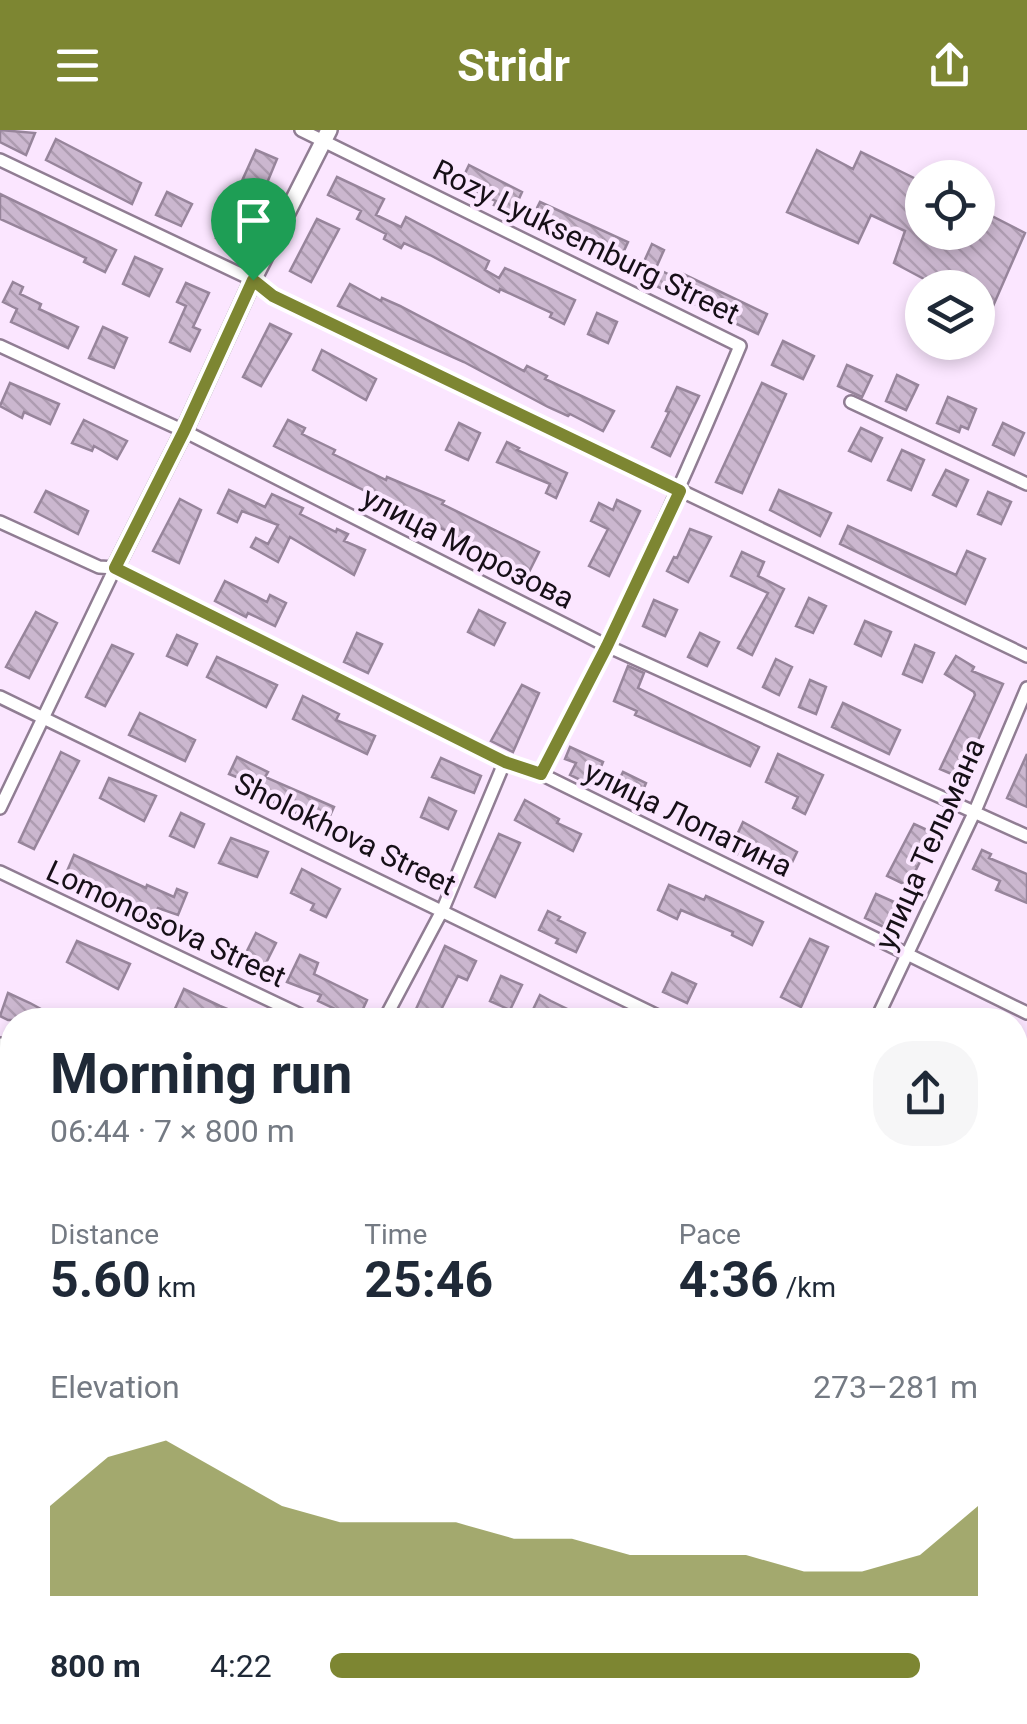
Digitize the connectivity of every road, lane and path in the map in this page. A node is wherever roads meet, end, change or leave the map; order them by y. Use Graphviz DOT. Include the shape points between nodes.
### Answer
graph roads {
  1 [pos="302,130"];
  2 [pos="327,135"];
  3 [pos="0,160"];
  4 [pos="253,280"];
  5 [pos="0,346"];
  6 [pos="851,402"];
  7 [pos="184,431"];
  8 [pos="1027,484"];
  9 [pos="680,491"];
  10 [pos="0,522"];
  11 [pos="115,568"];
  12 [pos="607,646"];
  13 [pos="1027,656"];
  14 [pos="1027,688"];
  15 [pos="0,697"];
  16 [pos="43,717"];
  17 [pos="505,762"];
  18 [pos="541,774"];
  19 [pos="0,808"];
  20 [pos="974,811"];
  21 [pos="1027,836"];
  22 [pos="0,872"];
  23 [pos="444,909"];
  24 [pos="907,956"];
  25 [pos="286,1008"];
  26 [pos="390,1008"];
  27 [pos="642,1008"];
  28 [pos="882,1008"];
  29 [pos="1016,1008"];
  1 -- 2 [label="street, Rozy Lyuksemburg Street"];
  2 -- 4 [label="street"];
  2 -- 9 [label="street, Rozy Lyuksemburg Street" via="740,346"];
  3 -- 4 [label="street"];
  4 -- 7 [label="street"];
  4 -- 9 [label="street" via="273,296"];
  5 -- 7 [label="street, улица Морозова"];
  6 -- 8 [label="street"];
  7 -- 11 [label="street"];
  7 -- 12 [label="street, улица Морозова"];
  9 -- 12 [label="street"];
  9 -- 13 [label="street"];
  10 -- 11 [label="street, улица Лопатина" via="99,567"];
  11 -- 16 [label="street"];
  11 -- 17 [label="street, улица Лопатина"];
  12 -- 18 [label="street"];
  12 -- 20 [label="street, улица Морозова"];
  14 -- 20 [label="street, улица Тельмана"];
  15 -- 16 [label="street, Sholokhova Street"];
  16 -- 19 [label="street"];
  16 -- 23 [label="street, Sholokhova Street"];
  17 -- 18 [label="street, улица Лопатина"];
  17 -- 23 [label="street"];
  18 -- 24 [label="street, улица Лопатина"];
  20 -- 21 [label="street, улица Морозова"];
  20 -- 24 [label="street, улица Тельмана"];
  22 -- 25 [label="street, Lomonosova Street"];
  23 -- 26 [label="street"];
  23 -- 27 [label="street, Sholokhova Street"];
  24 -- 28 [label="street, улица Тельмана"];
  24 -- 29 [label="street, улица Лопатина"];
}
